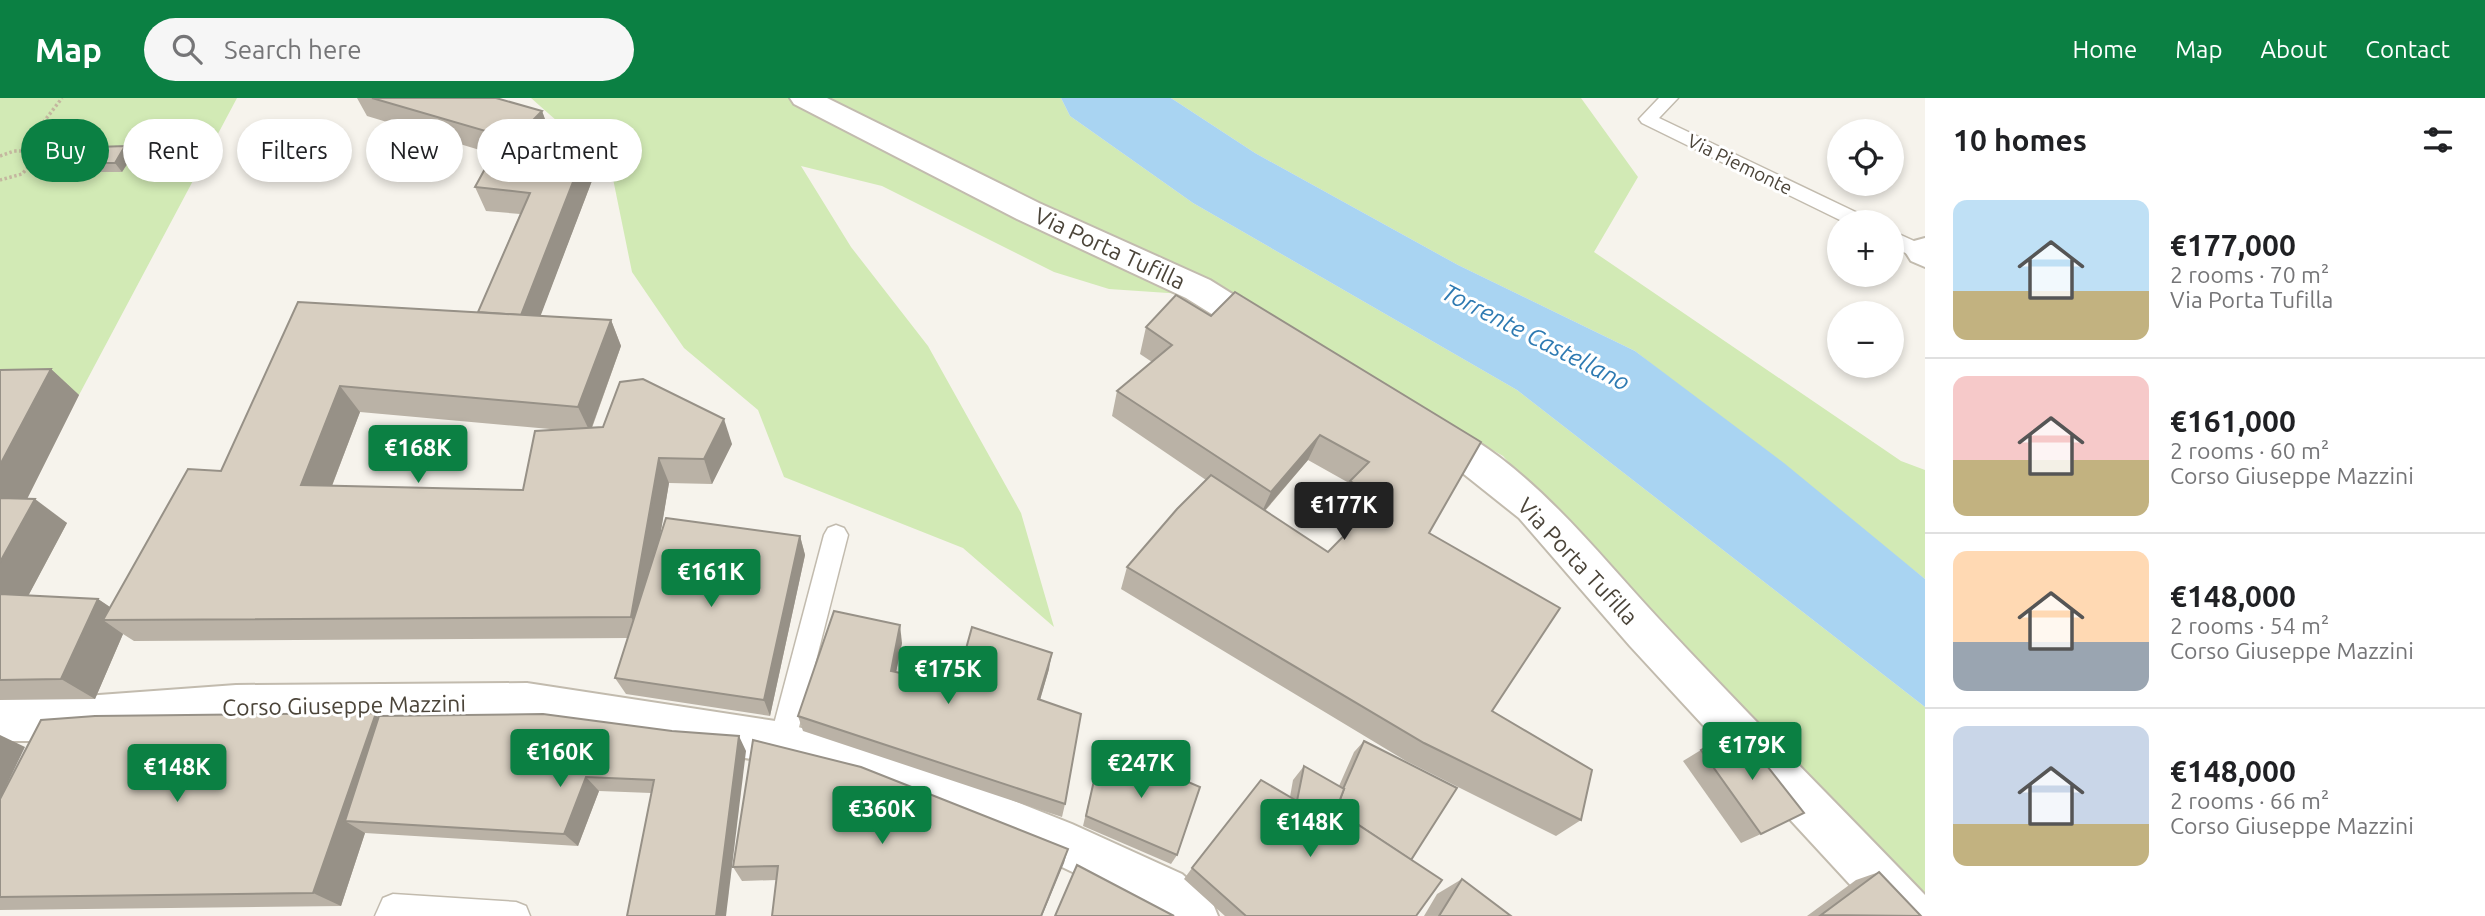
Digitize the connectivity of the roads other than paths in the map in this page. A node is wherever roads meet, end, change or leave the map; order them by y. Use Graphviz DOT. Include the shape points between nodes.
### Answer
graph roads {
  1 [pos="804,98"];
  2 [pos="1669,98"];
  3 [pos="1834,210"];
  4 [pos="1904,243"];
  5 [pos="1924,252"];
  6 [pos="1301,354"];
  7 [pos="1392,411"];
  8 [pos="836,535"];
  9 [pos="0,720"];
  10 [pos="782,743"];
  11 [pos="389,916"];
  12 [pos="516,916"];
  13 [pos="1194,916"];
  14 [pos="1912,916"];
  1 -- 6 [label="street, Via Porta Tufilla" via="1028,211 1198,289"];
  2 -- 3 [label="lane, Via Piemonte" via="1648,119"];
  4 -- 5 [label="lane"];
  7 -- 14 [label="street, Via Porta Tufilla" via="1473,460 1533,507"];
  8 -- 10 [label="lane"];
  9 -- 10 [label="street, Corso Giuseppe Mazzini" via="36,737 236,705 527,703"];
  10 -- 13 [label="street, Corso Giuseppe Mazzini" via="929,789 1056,840 1165,891"];
  11 -- 12 [label="lane" via="393,908"];
}
